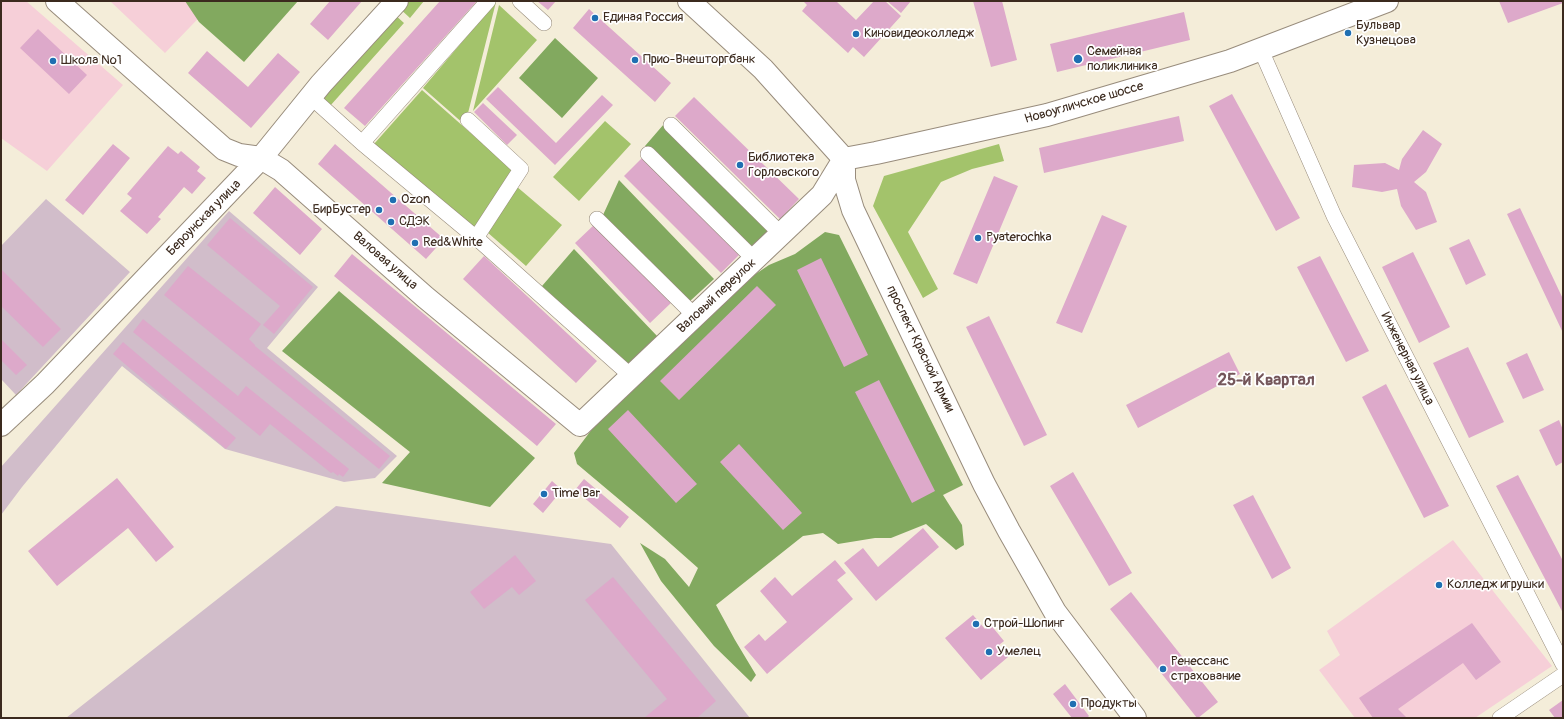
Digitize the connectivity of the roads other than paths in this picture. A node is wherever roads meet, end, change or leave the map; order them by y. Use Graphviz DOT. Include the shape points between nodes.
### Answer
graph roads {
  1 [pos="57,1"];
  2 [pos="396,1"];
  3 [pos="488,1"];
  4 [pos="520,1"];
  5 [pos="689,1"];
  6 [pos="1387,1"];
  7 [pos="544,23"];
  8 [pos="1261,50"];
  9 [pos="311,97"];
  10 [pos="468,120"];
  11 [pos="671,125"];
  12 [pos="362,143"];
  13 [pos="648,154"];
  14 [pos="261,158"];
  15 [pos="844,159"];
  16 [pos="597,219"];
  17 [pos="781,234"];
  18 [pos="476,238"];
  19 [pos="755,260"];
  20 [pos="695,316"];
  21 [pos="631,376"];
  22 [pos="1,425"];
  23 [pos="580,426"];
  24 [pos="1563,664"];
  25 [pos="1563,674"];
  26 [pos="1135,718"];
  27 [pos="1500,718"];
  1 -- 14 [label="main road, Валовая улица" via="224,149 239,155"];
  2 -- 9 [label="main road, Бероунская улица"];
  3 -- 12 [label="street"];
  4 -- 7 [label="street"];
  5 -- 15 [label="main road" via="763,69"];
  6 -- 8 [label="main road, Новоугличское шоссе"];
  8 -- 15 [label="main road, Новоугличское шоссе" via="1047,115"];
  8 -- 24 [label="street, Инженерная улица" via="1334,216"];
  9 -- 12 [label="street"];
  9 -- 14 [label="main road, Бероунская улица"];
  10 -- 18 [label="street" via="522,169"];
  11 -- 17 [label="street"];
  12 -- 18 [label="street"];
  13 -- 19 [label="street"];
  14 -- 22 [label="main road, Бероунская улица" via="45,384"];
  14 -- 23 [label="main road, Валовая улица" via="281,170 426,297"];
  15 -- 17 [label="main road, Валовый переулок" via="822,195"];
  15 -- 26 [label="main road, проспект Красной Армии" via="844,180 853,210 1006,525 1055,612"];
  16 -- 20 [label="street"];
  17 -- 19 [label="main road, Валовый переулок"];
  18 -- 21 [label="street"];
  19 -- 20 [label="main road, Валовый переулок"];
  20 -- 21 [label="main road, Валовый переулок"];
  21 -- 23 [label="main road, Валовый переулок"];
  25 -- 27 [label="street"];
}
